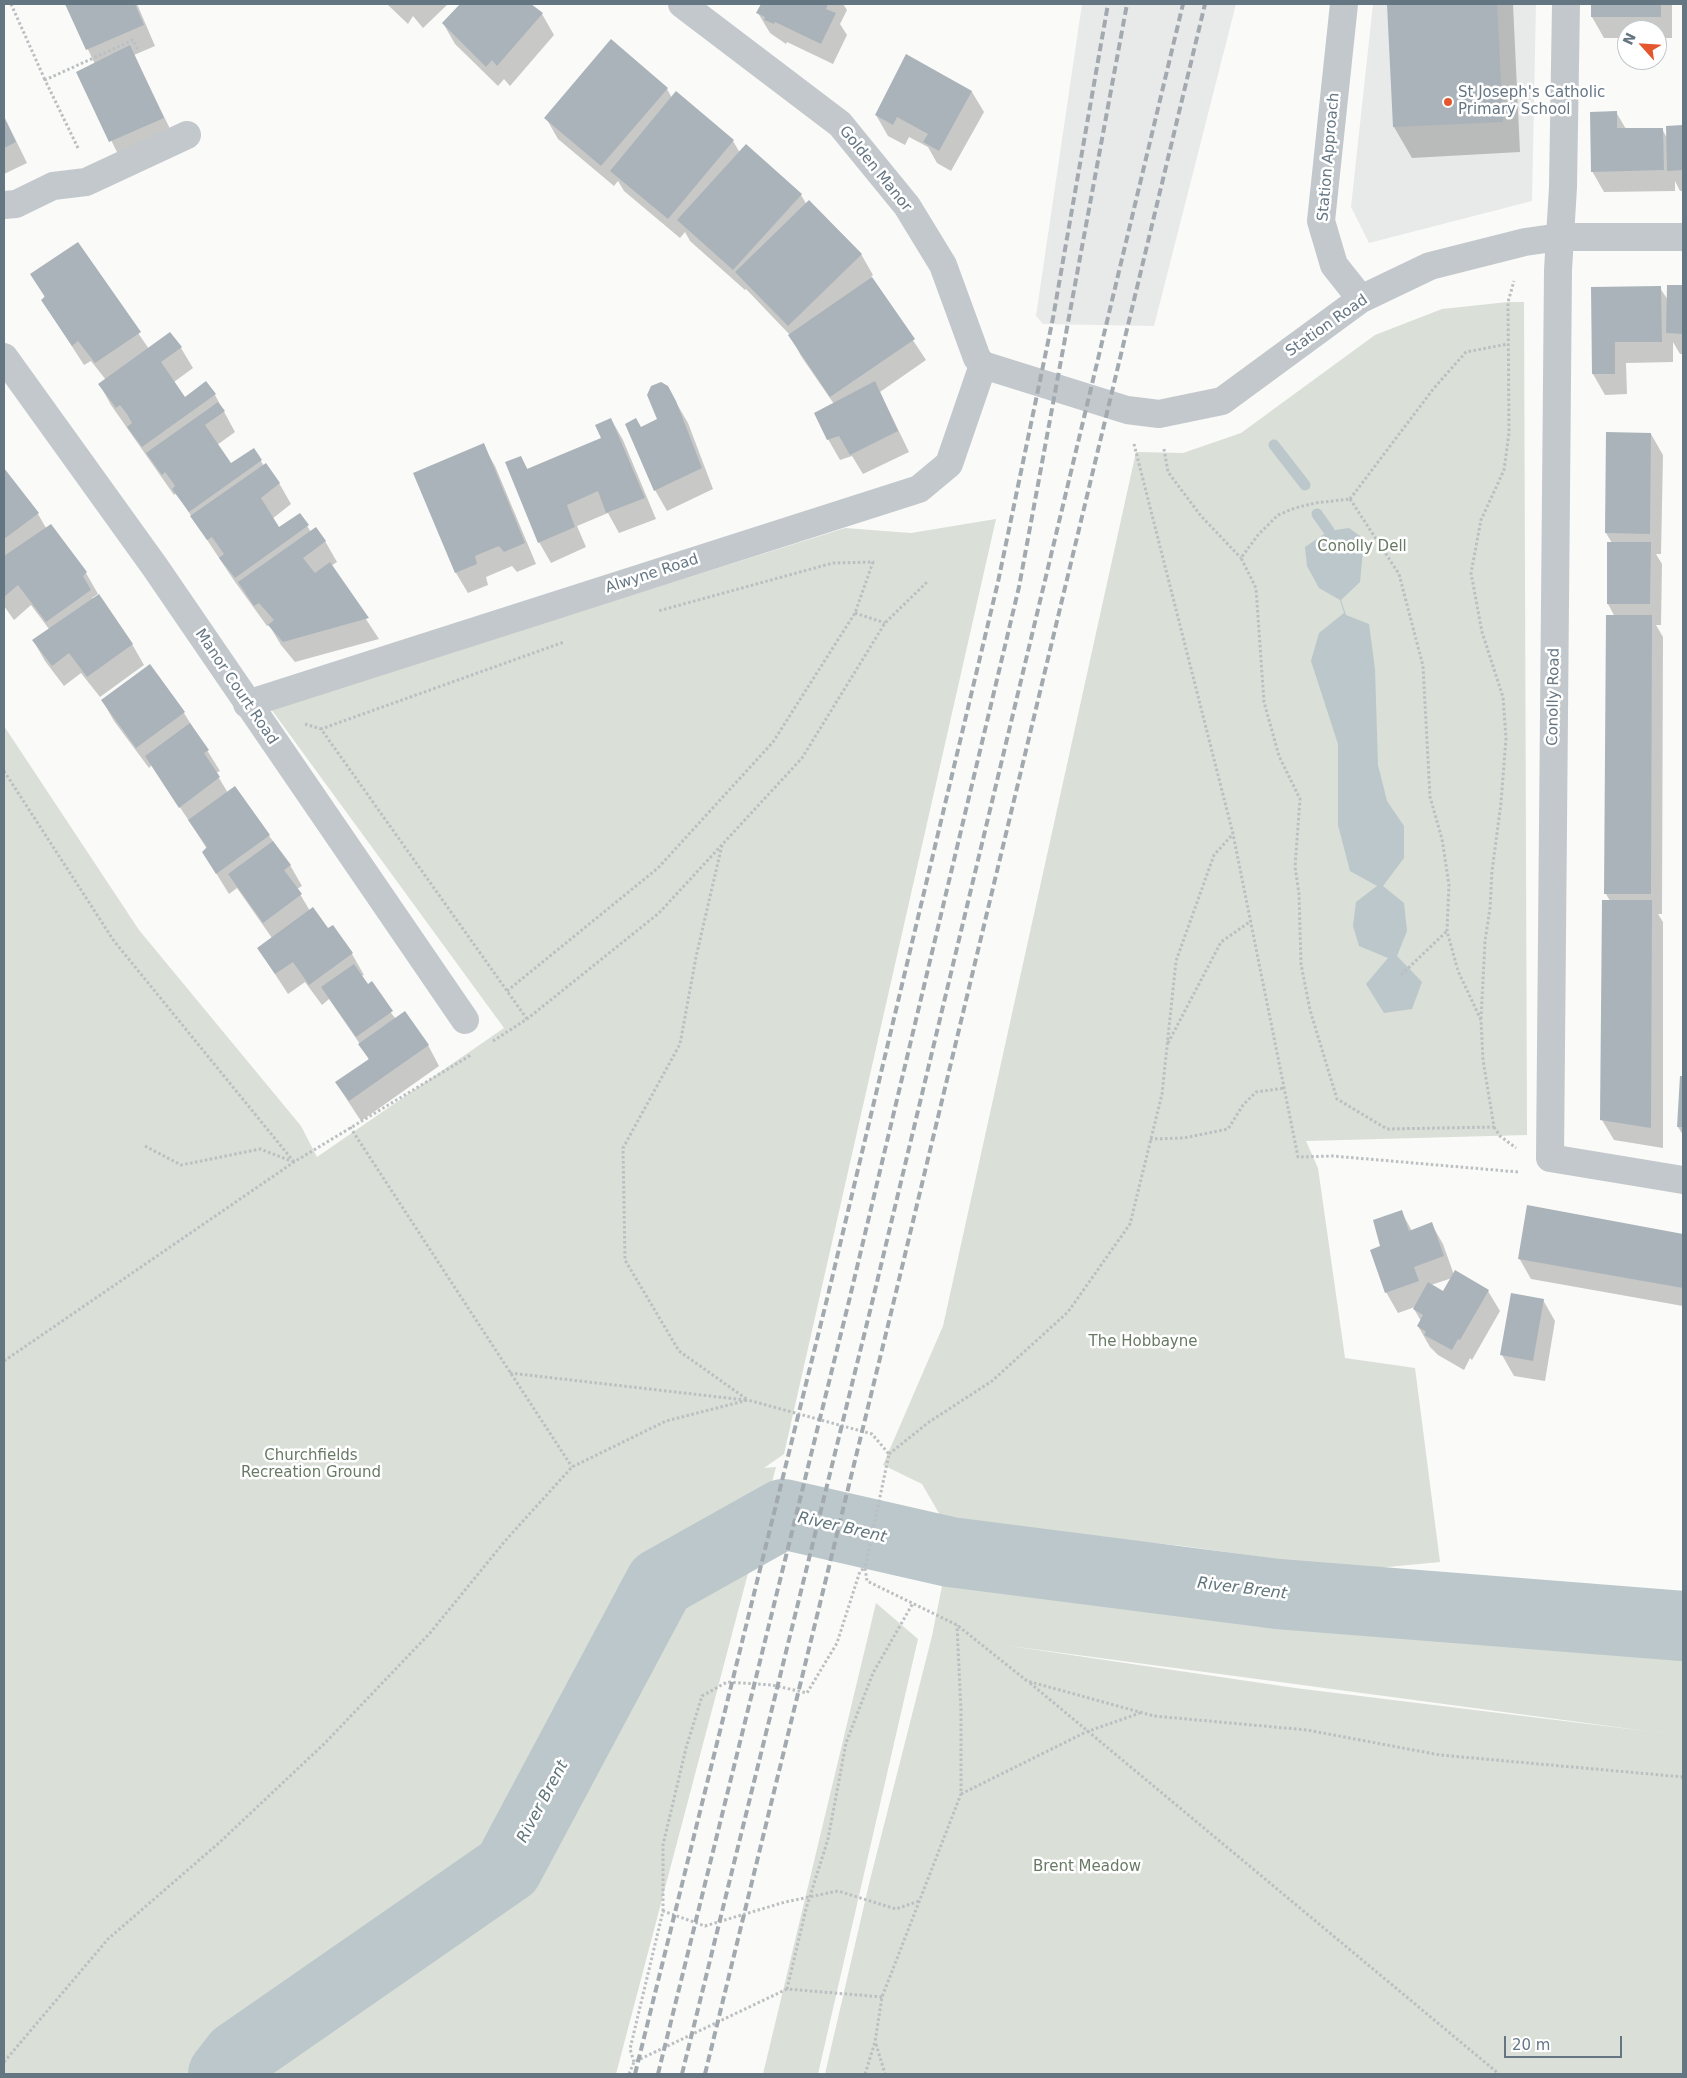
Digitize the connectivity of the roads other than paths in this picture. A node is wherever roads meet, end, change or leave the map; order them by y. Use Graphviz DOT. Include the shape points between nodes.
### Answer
graph roads {
  1 [pos="682,4"];
  2 [pos="1344,4"];
  3 [pos="1566,4"];
  4 [pos="187,135"];
  5 [pos="4,205"];
  6 [pos="1560,236"];
  7 [pos="1683,238"];
  8 [pos="1361,300"];
  9 [pos="4,357"];
  10 [pos="983,365"];
  11 [pos="247,704"];
  12 [pos="465,1020"];
  13 [pos="1683,1180"];
  1 -- 10 [label="street, Golden Manor" via="840,124 907,206 943,265 977,358"];
  2 -- 8 [label="street, Station Approach" via="1321,221 1334,265"];
  3 -- 6 [label="street, Conolly Road"];
  4 -- 5 [label="street" via="86,182 53,186 16,204"];
  6 -- 7 [label="street, Station Road"];
  6 -- 8 [label="street, Station Road" via="1430,266"];
  6 -- 13 [label="street, Conolly Road" via="1550,1158"];
  8 -- 10 [label="street, Station Road" via="1222,401 1150,413 1127,410"];
  9 -- 11 [label="street, Manor Court Road"];
  10 -- 11 [label="street, Alwyne Road" via="949,464 919,489"];
  11 -- 12 [label="street, Manor Court Road"];
}
